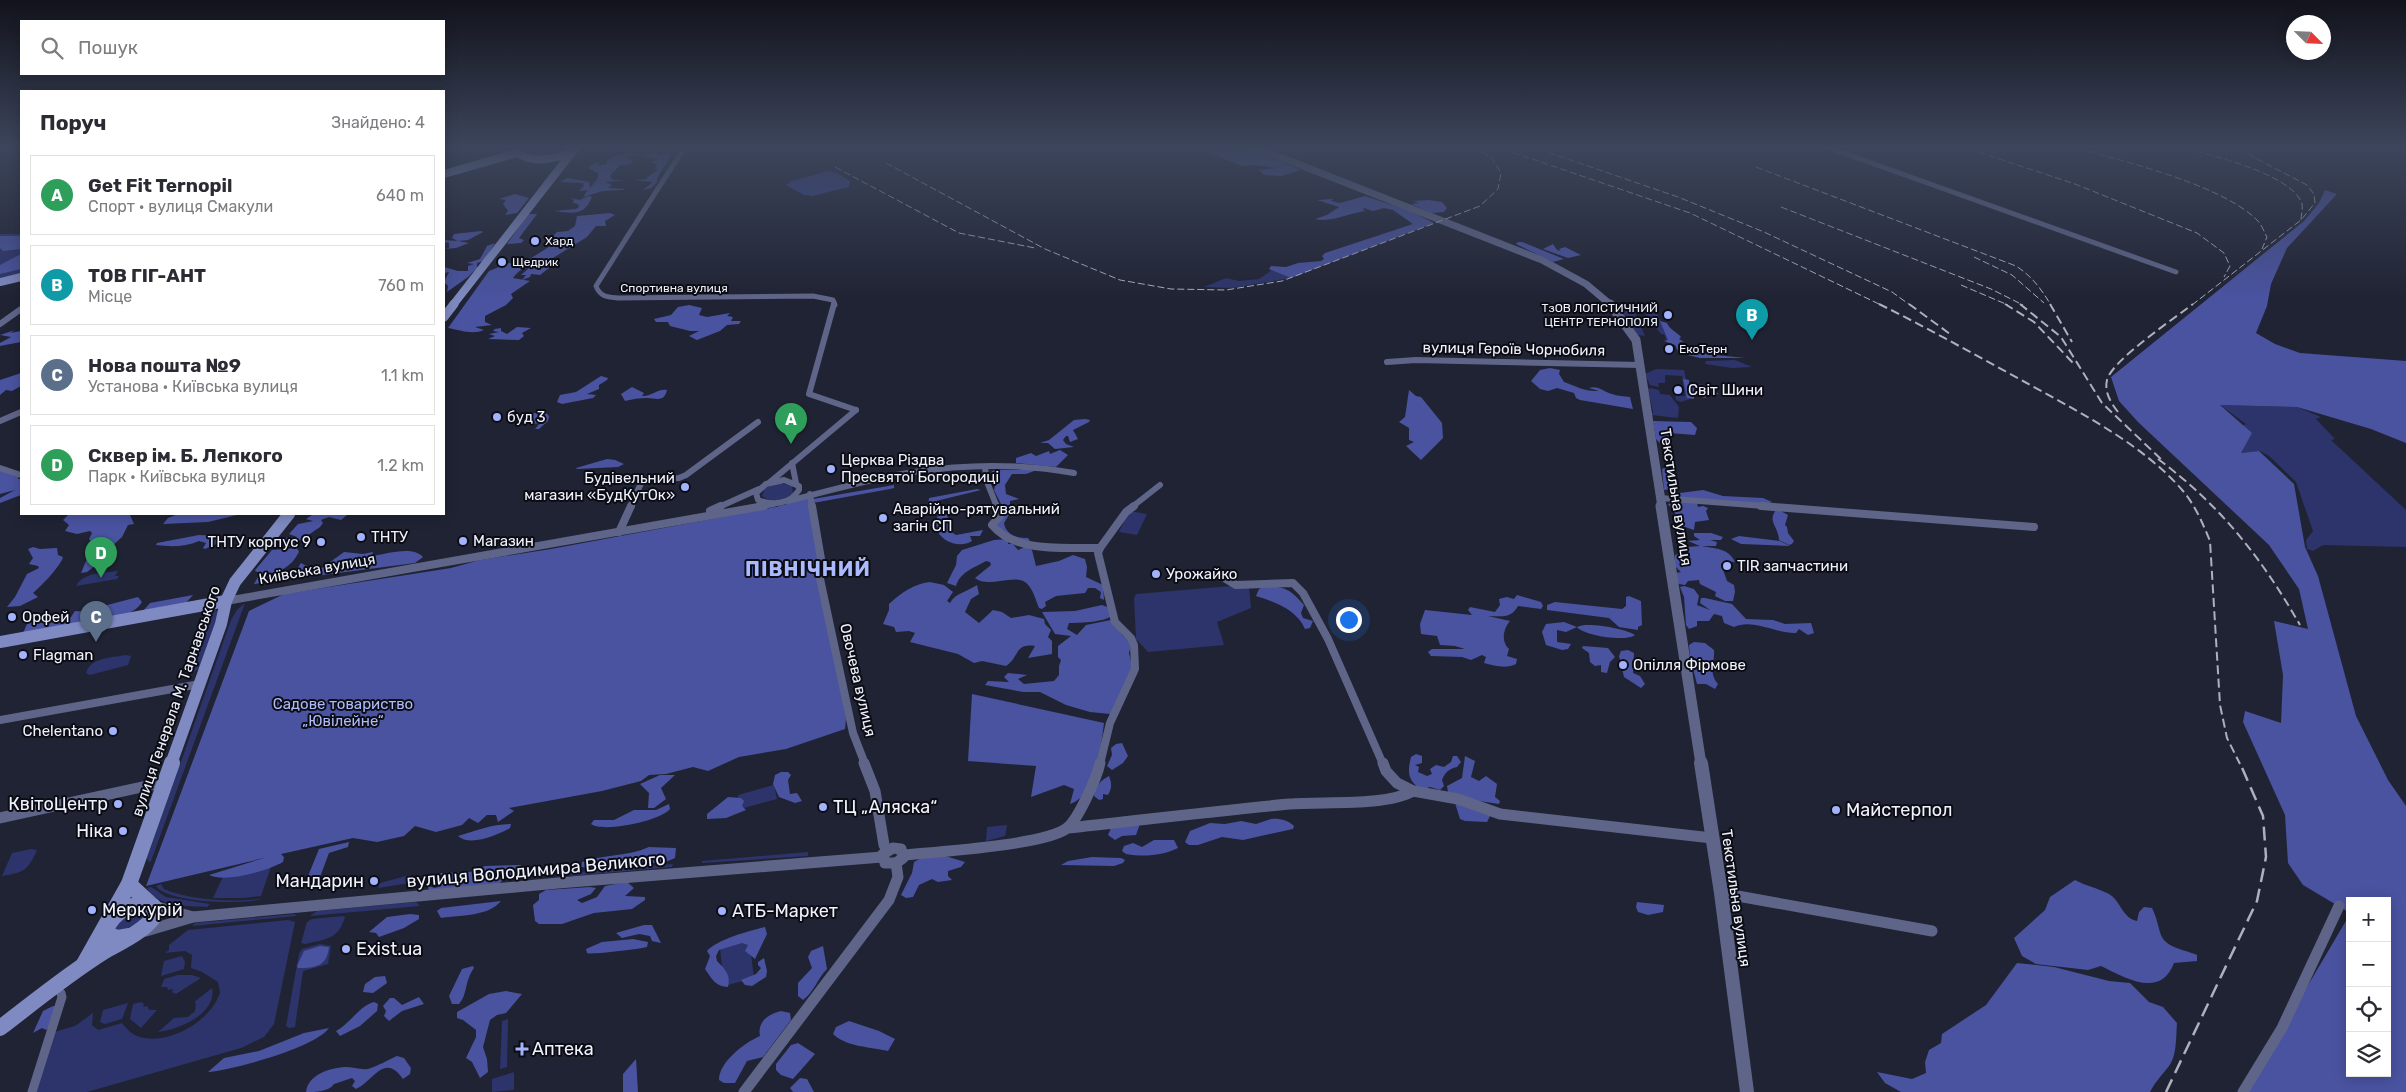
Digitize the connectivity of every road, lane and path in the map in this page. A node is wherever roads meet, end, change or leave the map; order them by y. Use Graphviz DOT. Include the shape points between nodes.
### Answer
graph roads {
  1 [pos="538,197"];
  2 [pos="653,197"];
  3 [pos="1383,197"];
  4 [pos="1966,197"];
  5 [pos="2176,272"];
  6 [pos="20,277"];
  7 [pos="0,282"];
  8 [pos="20,310"];
  9 [pos="445,316"];
  10 [pos="0,324"];
  11 [pos="1387,362"];
  12 [pos="1641,365"];
  13 [pos="20,412"];
  14 [pos="0,421"];
  15 [pos="758,422"];
  16 [pos="792,463"];
  17 [pos="0,468"];
  18 [pos="986,468"];
  19 [pos="1074,473"];
  20 [pos="20,475"];
  21 [pos="770,482"];
  22 [pos="797,485"];
  23 [pos="1160,485"];
  24 [pos="759,489"];
  25 [pos="810,494"];
  26 [pos="1660,498"];
  27 [pos="788,501"];
  28 [pos="774,504"];
  29 [pos="288,515"];
  30 [pos="699,516"];
  31 [pos="2034,527"];
  32 [pos="619,532"];
  33 [pos="1100,548"];
  34 [pos="821,559"];
  35 [pos="819,574"];
  36 [pos="1226,579"];
  37 [pos="226,601"];
  38 [pos="0,642"];
  39 [pos="200,684"];
  40 [pos="0,720"];
  41 [pos="165,782"];
  42 [pos="1413,791"];
  43 [pos="0,818"];
  44 [pos="1068,828"];
  45 [pos="1712,838"];
  46 [pos="885,853"];
  47 [pos="900,859"];
  48 [pos="129,884"];
  49 [pos="1720,894"];
  50 [pos="153,906"];
  51 [pos="2339,906"];
  52 [pos="193,917"];
  53 [pos="107,925"];
  54 [pos="1932,931"];
  55 [pos="133,934"];
  56 [pos="84,964"];
  57 [pos="61,993"];
  58 [pos="0,1028"];
  59 [pos="32,1092"];
  60 [pos="744,1092"];
  61 [pos="1747,1092"];
  62 [pos="2242,1092"];
  1 -- 9 [label="main road"];
  2 -- 16 [label="street, Спортивна вулиця" via="596,286 604,296 812,296 833,300 835,307 809,394 856,410"];
  3 -- 12 [label="street, Текстильна вулиця" via="1503,244 1575,277 1608,302 1630,327 1639,349"];
  4 -- 5 [label="street"];
  6 -- 7 [label="main road"];
  8 -- 10 [label="street"];
  11 -- 12 [label="street, вулиця Героїв Чорнобиля"];
  12 -- 26 [label="street, Текстильна вулиця"];
  13 -- 14 [label="street"];
  15 -- 32 [label="street" via="686,475 643,479"];
  16 -- 21 [label="street"];
  16 -- 22 [label="street"];
  17 -- 20 [label="street"];
  18 -- 19 [label="street" via="1044,468"];
  18 -- 25 [label="street" via="914,472"];
  18 -- 33 [label="street" via="987,482 1000,516 992,525 995,532 1023,544"];
  21 -- 22 [label="street" via="784,480"];
  21 -- 24 [label="street"];
  22 -- 25 [label="street"];
  22 -- 27 [label="street" via="798,494"];
  23 -- 33 [label="street" via="1126,512"];
  24 -- 28 [label="street" via="758,500"];
  24 -- 30 [label="street"];
  25 -- 27 [label="street"];
  25 -- 34 [label="street"];
  26 -- 31 [label="street"];
  26 -- 45 [label="street, Текстильна вулиця"];
  27 -- 28 [label="street"];
  28 -- 30 [label="street"];
  29 -- 37 [label="main road, вулиця Генерала М. Тарнавського" via="235,582"];
  30 -- 32 [label="street, Київська вулиця"];
  32 -- 37 [label="street, Київська вулиця"];
  33 -- 44 [label="street" via="1098,554 1111,611 1134,645 1135,669 1110,723 1099,769"];
  35 -- 46 [label="street, Овочева вулиця" via="853,733 875,791"];
  36 -- 42 [label="street" via="1236,585 1299,586 1315,612 1386,771 1397,783"];
  37 -- 38 [label="main road, Київська вулиця"];
  37 -- 39 [label="main road, вулиця Генерала М. Тарнавського"];
  39 -- 40 [label="street"];
  39 -- 41 [label="main road, вулиця Генерала М. Тарнавського"];
  41 -- 43 [label="street"];
  41 -- 48 [label="main road, вулиця Генерала М. Тарнавського"];
  42 -- 44 [label="street" via="1376,801 1288,804"];
  42 -- 45 [label="street" via="1458,799 1500,814"];
  44 -- 47 [label="street" via="1053,835"];
  45 -- 49 [label="street, Текстильна вулиця"];
  46 -- 47 [label="street" via="897,848"];
  46 -- 47 [label="street" via="885,863"];
  46 -- 52 [label="street, вулиця Володимира Великого"];
  47 -- 60 [label="street" via="898,881 889,900"];
  48 -- 50 [label="main road"];
  48 -- 53 [label="main road, вулиця Генерала М. Тарнавського"];
  49 -- 54 [label="street"];
  49 -- 61 [label="street, Текстильна вулиця"];
  50 -- 52 [label="street"];
  50 -- 53 [label="main road" via="141,904 125,909"];
  50 -- 55 [label="main road" via="156,909 153,920"];
  51 -- 62 [label="street" via="2282,1028"];
  52 -- 55 [label="street"];
  53 -- 55 [label="main road" via="106,930 111,937"];
  53 -- 56 [label="main road, вулиця Генерала М. Тарнавського"];
  55 -- 56 [label="main road"];
  56 -- 58 [label="main road"];
  57 -- 59 [label="street"];
}
